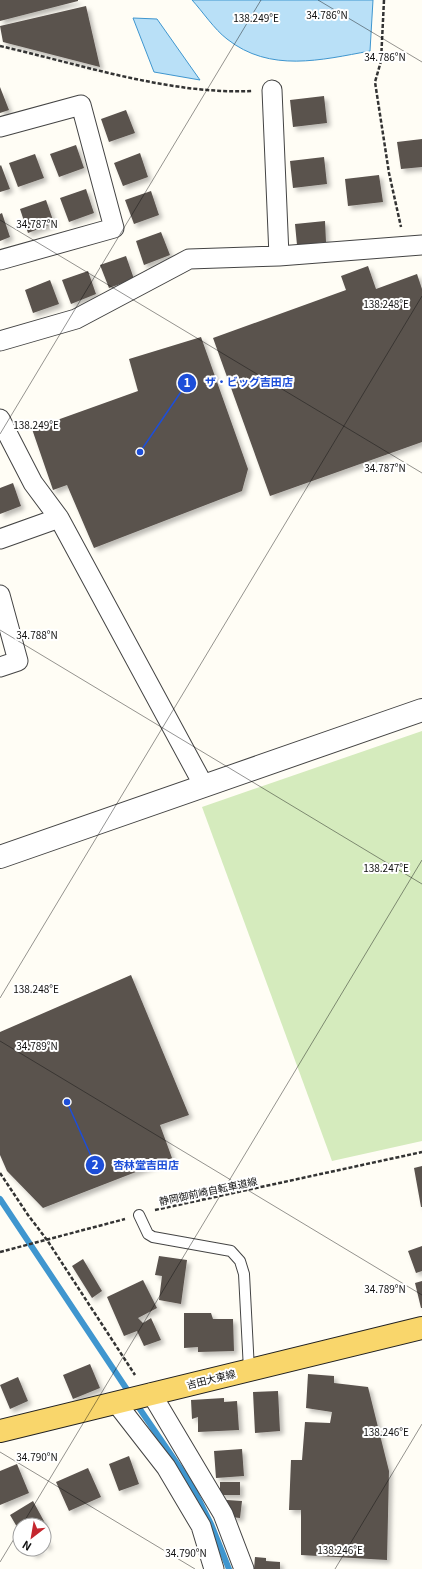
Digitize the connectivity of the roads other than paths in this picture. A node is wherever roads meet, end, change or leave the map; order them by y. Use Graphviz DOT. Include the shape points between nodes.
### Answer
graph roads {
  1 [pos="272,90"];
  2 [pos="0,127"];
  3 [pos="414,246"];
  4 [pos="279,256"];
  5 [pos="0,260"];
  6 [pos="0,341"];
  7 [pos="0,419"];
  8 [pos="59,518"];
  9 [pos="0,539"];
  10 [pos="0,595"];
  11 [pos="0,667"];
  12 [pos="422,710"];
  13 [pos="204,786"];
  14 [pos="0,857"];
  15 [pos="139,1215"];
  16 [pos="422,1328"];
  17 [pos="249,1370"];
  18 [pos="149,1394"];
  19 [pos="118,1403"];
  20 [pos="0,1431"];
  21 [pos="214,1569"];
  22 [pos="244,1569"];
  1 -- 4 [label="street"];
  2 -- 5 [label="street" via="81,105 114,228"];
  3 -- 4 [label="street"];
  4 -- 6 [label="street" via="189,260 76,319"];
  7 -- 8 [label="street" via="33,484"];
  8 -- 9 [label="street"];
  8 -- 13 [label="street"];
  10 -- 11 [label="street" via="18,661"];
  12 -- 13 [label="street"];
  13 -- 14 [label="street"];
  15 -- 17 [label="lane" via="148,1234 153,1237 231,1251 240,1261 244,1274"];
  16 -- 17 [label="main road, 吉田大東線"];
  17 -- 18 [label="main road, 吉田大東線"];
  18 -- 19 [label="main road, 吉田大東線"];
  18 -- 22 [label="street" via="223,1514"];
  19 -- 20 [label="main road, 吉田大東線"];
  19 -- 21 [label="street" via="166,1467 201,1526"];
}
